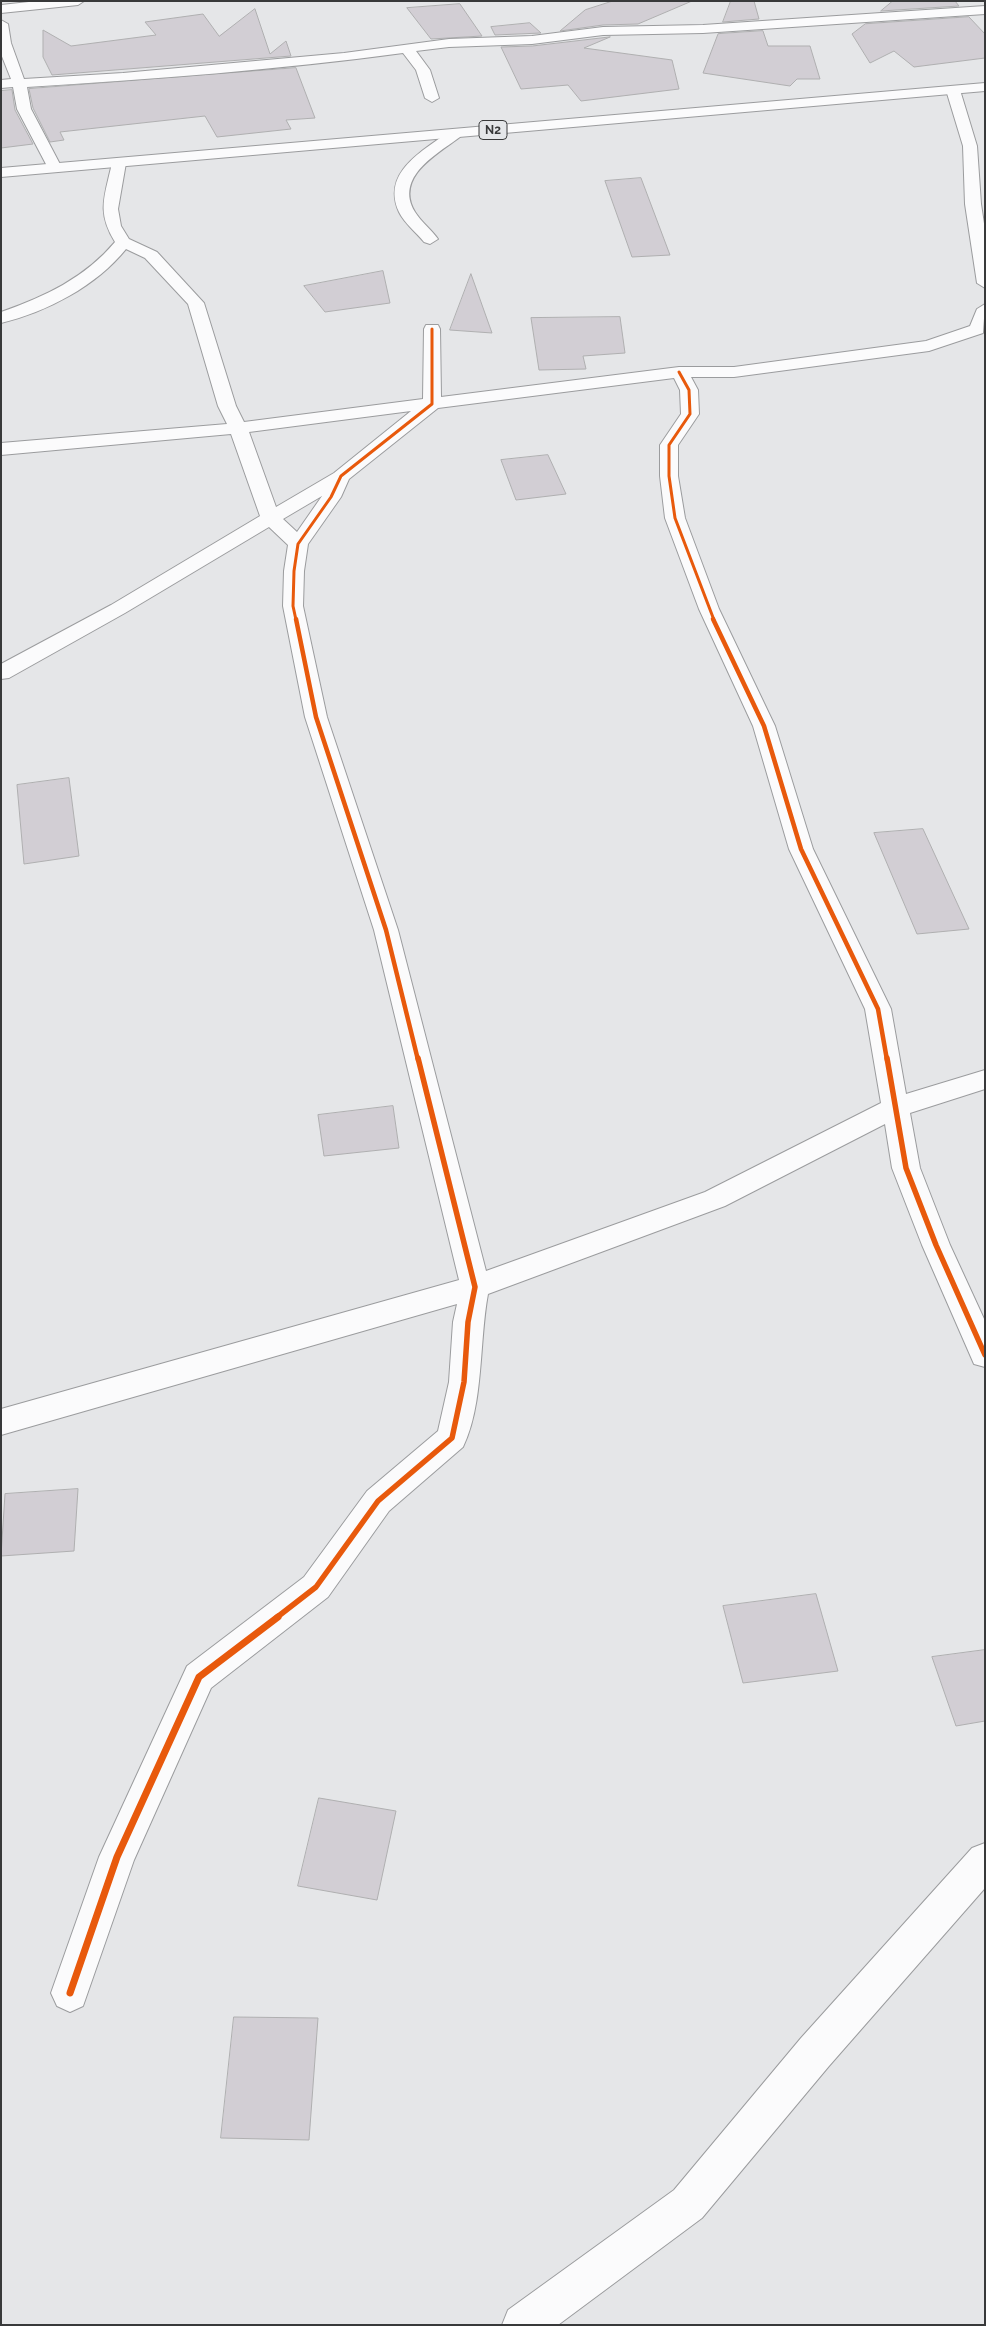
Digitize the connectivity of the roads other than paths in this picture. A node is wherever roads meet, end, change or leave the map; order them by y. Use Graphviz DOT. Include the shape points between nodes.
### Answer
graph roads {
  1 [pos="78,1"];
  2 [pos="1,9"];
  3 [pos="985,10"];
  4 [pos="1,24"];
  5 [pos="408,50"];
  6 [pos="19,83"];
  7 [pos="1,84"];
  8 [pos="985,87"];
  9 [pos="953,90"];
  10 [pos="432,98"];
  11 [pos="455,134"];
  12 [pos="119,163"];
  13 [pos="55,168"];
  14 [pos="1,172"];
  15 [pos="430,239"];
  16 [pos="123,242"];
  17 [pos="985,283"];
  18 [pos="985,309"];
  19 [pos="1,318"];
  20 [pos="432,329"];
  21 [pos="679,372"];
  22 [pos="432,404"];
  23 [pos="238,428"];
  24 [pos="1,450"];
  25 [pos="341,476"];
  26 [pos="271,519"];
  27 [pos="298,544"];
  28 [pos="1,673"];
  29 [pos="985,1079"];
  30 [pos="896,1107"];
  31 [pos="475,1287"];
  32 [pos="985,1355"];
  33 [pos="1,1422"];
  34 [pos="985,1861"];
  35 [pos="70,1994"];
  36 [pos="523,2325"];
  1 -- 2 [label="main road"];
  3 -- 5 [label="main road" via="703,29 603,31 532,40 449,43"];
  4 -- 6 [label="main road" via="4,43"];
  5 -- 6 [label="main road" via="122,77"];
  5 -- 10 [label="main road" via="423,70"];
  6 -- 7 [label="main road"];
  6 -- 13 [label="main road" via="24,109"];
  8 -- 9 [label="main road, N2"];
  9 -- 11 [label="main road, N2"];
  9 -- 17 [label="main road" via="970,146 972,204"];
  11 -- 12 [label="main road, N2"];
  11 -- 15 [label="main road" via="411,167 402,191 407,212"];
  12 -- 13 [label="main road, N2"];
  12 -- 16 [label="main road" via="110,209 113,226"];
  13 -- 14 [label="main road, N2"];
  16 -- 19 [label="main road" via="113,257 65,292"];
  16 -- 23 [label="main road" via="151,255 196,303 227,406"];
  18 -- 21 [label="main road" via="978,329 929,346 734,372"];
  20 -- 22 [label="main road"];
  21 -- 22 [label="main road"];
  21 -- 30 [label="main road" via="689,390 690,414 669,444 669,476 675,518 709,608 764,726 800,849 878,1010"];
  22 -- 23 [label="main road"];
  22 -- 25 [label="main road"];
  23 -- 24 [label="main road"];
  23 -- 26 [label="main road"];
  25 -- 26 [label="main road"];
  25 -- 27 [label="main road" via="331,498"];
  26 -- 27 [label="main road"];
  26 -- 28 [label="main road"];
  27 -- 31 [label="main road" via="293,606 316,718 386,930"];
  29 -- 30 [label="main road"];
  30 -- 31 [label="main road" via="716,1199"];
  30 -- 32 [label="main road" via="906,1168"];
  31 -- 33 [label="main road"];
  31 -- 35 [label="main road" via="468,1322 464,1382 452,1438 378,1501 316,1587 199,1677 117,1857"];
  34 -- 36 [label="main road" via="815,2052 688,2204"];
}
